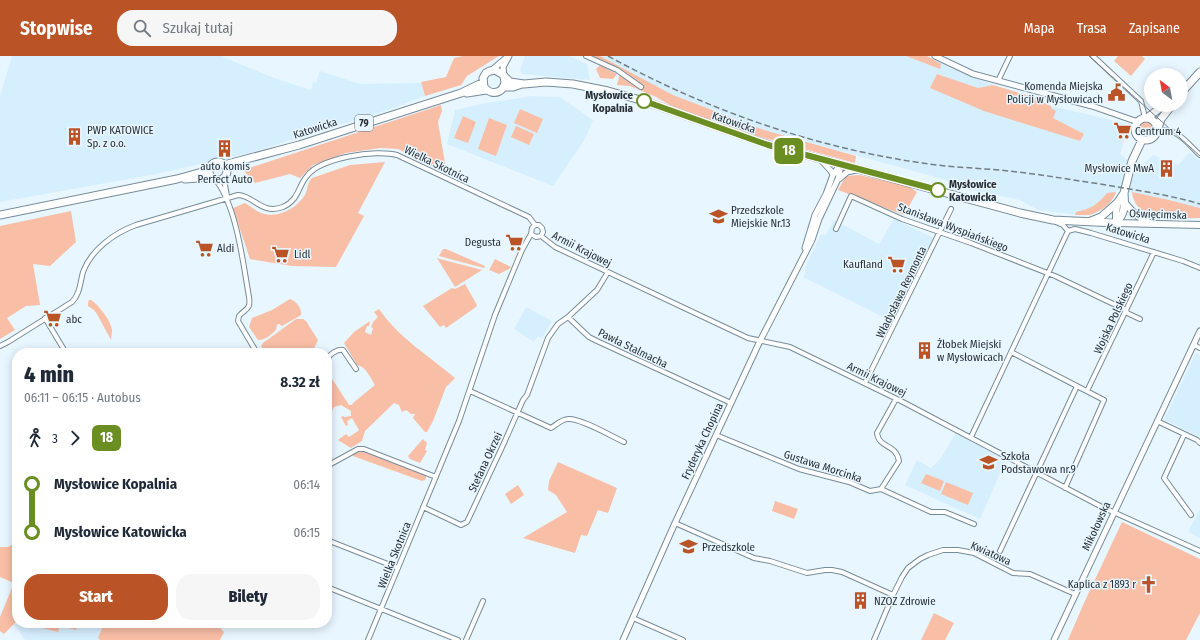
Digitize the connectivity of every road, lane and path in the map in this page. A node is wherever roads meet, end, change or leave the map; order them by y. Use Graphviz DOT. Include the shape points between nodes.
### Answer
graph roads {
  1 [pos="509,56"];
  2 [pos="586,56"];
  3 [pos="935,56"];
  4 [pos="1010,56"];
  5 [pos="1093,56"];
  6 [pos="941,58"];
  7 [pos="492,70"];
  8 [pos="1200,72"];
  9 [pos="504,77"];
  10 [pos="998,81"];
  11 [pos="482,83"];
  12 [pos="524,84"];
  13 [pos="1188,85"];
  14 [pos="641,87"];
  15 [pos="503,88"];
  16 [pos="486,90"];
  17 [pos="461,93"];
  18 [pos="1154,112"];
  19 [pos="1167,112"];
  20 [pos="1146,118"];
  21 [pos="1138,122"];
  22 [pos="1158,130"];
  23 [pos="1142,140"];
  24 [pos="1200,155"];
  25 [pos="821,160"];
  26 [pos="841,165"];
  27 [pos="857,169"];
  28 [pos="225,172"];
  29 [pos="212,175"];
  30 [pos="832,175"];
  31 [pos="838,179"];
  32 [pos="227,198"];
  33 [pos="1122,203"];
  34 [pos="819,208"];
  35 [pos="951,209"];
  36 [pos="0,215"];
  37 [pos="819,219"];
  38 [pos="1053,220"];
  39 [pos="1089,222"];
  40 [pos="1116,223"];
  41 [pos="535,225"];
  42 [pos="1154,225"];
  43 [pos="1200,225"];
  44 [pos="811,227"];
  45 [pos="836,229"];
  46 [pos="1068,231"];
  47 [pos="940,232"];
  48 [pos="532,234"];
  49 [pos="541,236"];
  50 [pos="804,252"];
  51 [pos="1154,252"];
  52 [pos="1200,268"];
  53 [pos="608,272"];
  54 [pos="1049,274"];
  55 [pos="1126,310"];
  56 [pos="568,317"];
  57 [pos="45,318"];
  58 [pos="1140,319"];
  59 [pos="1200,331"];
  60 [pos="760,341"];
  61 [pos="1194,345"];
  62 [pos="0,346"];
  63 [pos="63,348"];
  64 [pos="254,348"];
  65 [pos="1200,348"];
  66 [pos="1011,352"];
  67 [pos="332,354"];
  68 [pos="356,369"];
  69 [pos="865,383"];
  70 [pos="1077,386"];
  71 [pos="470,391"];
  72 [pos="1087,391"];
  73 [pos="896,398"];
  74 [pos="731,403"];
  75 [pos="518,414"];
  76 [pos="1157,421"];
  77 [pos="716,435"];
  78 [pos="1184,435"];
  79 [pos="971,437"];
  80 [pos="624,442"];
  81 [pos="1200,443"];
  82 [pos="332,463"];
  83 [pos="1036,473"];
  84 [pos="436,477"];
  85 [pos="1065,488"];
  86 [pos="881,489"];
  87 [pos="423,507"];
  88 [pos="1114,513"];
  89 [pos="1191,515"];
  90 [pos="675,523"];
  91 [pos="974,524"];
  92 [pos="332,542"];
  93 [pos="1000,551"];
  94 [pos="1200,551"];
  95 [pos="398,568"];
  96 [pos="332,589"];
  97 [pos="1076,594"];
  98 [pos="892,595"];
  99 [pos="483,601"];
  100 [pos="381,609"];
  101 [pos="633,618"];
  102 [pos="368,640"];
  103 [pos="458,640"];
  104 [pos="466,640"];
  105 [pos="623,640"];
  106 [pos="683,640"];
  107 [pos="874,640"];
  108 [pos="1054,640"];
  1 -- 7 [label="street"];
  1 -- 9 [label="street" via="503,67"];
  2 -- 14 [label="street" via="617,70"];
  3 -- 6 [label="street"];
  4 -- 10 [label="street"];
  5 -- 20 [label="street" via="1141,101"];
  6 -- 10 [label="street" via="972,74"];
  7 -- 9 [label="main road, 79" via="499,71"];
  7 -- 11 [label="main road, 79" via="486,73"];
  8 -- 13 [label="main road"];
  9 -- 12 [label="main road, Katowicka / 79" via="510,82"];
  9 -- 15 [label="main road"];
  10 -- 21 [label="street" via="1092,106"];
  11 -- 16 [label="main road"];
  11 -- 17 [label="main road, Katowicka / 79"];
  12 -- 15 [label="main road, Katowicka / 79"];
  12 -- 25 [label="main road, Katowicka / 79" via="573,84 622,94 756,141"];
  15 -- 16 [label="main road, 79" via="493,93"];
  16 -- 17 [label="main road, Katowicka / 79"];
  17 -- 28 [label="main road, Katowicka / 79" via="267,154"];
  18 -- 20 [label="main road"];
  19 -- 22 [label="main road"];
  20 -- 21 [label="main road"];
  20 -- 22 [label="main road" via="1155,122"];
  21 -- 23 [label="main road" via="1135,132"];
  22 -- 23 [label="main road" via="1152,139"];
  22 -- 24 [label="street" via="1175,132"];
  23 -- 33 [label="main road" via="1132,161"];
  25 -- 26 [label="main road, Katowicka / 79"];
  25 -- 30 [label="street"];
  26 -- 27 [label="main road, Katowicka / 79"];
  26 -- 30 [label="street, Fryderyka Chopina"];
  26 -- 31 [label="street, Fryderyka Chopina"];
  27 -- 31 [label="street" via="847,172"];
  27 -- 38 [label="main road, Katowicka / 79"];
  28 -- 29 [label="main road, 79" via="220,180"];
  28 -- 29 [label="main road, 79" via="220,163 215,163 212,165"];
  28 -- 32 [label="street"];
  29 -- 32 [label="street"];
  29 -- 36 [label="main road, 79" via="195,179 177,179"];
  30 -- 34 [label="street, Fryderyka Chopina"];
  31 -- 37 [label="street, Fryderyka Chopina"];
  32 -- 41 [label="street, Wielka Skotnica" via="243,196 265,208 283,207 294,198 305,178 317,167 350,156 384,153 410,160 528,216"];
  32 -- 57 [label="street, Wielka Skotnica" via="120,232 108,240 88,262 75,298"];
  32 -- 64 [label="street" via="240,244 250,303 238,321"];
  33 -- 39 [label="main road"];
  33 -- 40 [label="main road" via="1124,211"];
  33 -- 42 [label="main road" via="1139,218"];
  34 -- 37 [label="street, Fryderyka Chopina"];
  34 -- 44 [label="street, Fryderyka Chopina"];
  35 -- 47 [label="street, Władysława Reymonta"];
  37 -- 44 [label="street, Fryderyka Chopina"];
  37 -- 50 [label="street, Fryderyka Chopina" via="812,240"];
  38 -- 39 [label="main road, Katowicka / 79"];
  38 -- 46 [label="street, Katowicka"];
  39 -- 40 [label="main road, Katowicka / 79"];
  40 -- 42 [label="main road, Oświęcimska"];
  41 -- 48 [label="street"];
  41 -- 49 [label="street" via="542,228"];
  42 -- 43 [label="main road, Oświęcimska"];
  44 -- 50 [label="street, Fryderyka Chopina"];
  45 -- 47 [label="street, Stanisława Wyspiańskiego" via="851,196 902,219"];
  46 -- 51 [label="street, Katowicka" via="1075,229"];
  46 -- 54 [label="street"];
  47 -- 54 [label="street, Stanisława Wyspiańskiego"];
  47 -- 69 [label="street, Władysława Reymonta"];
  48 -- 49 [label="street" via="536,238"];
  48 -- 71 [label="street, Wielka Skotnica" via="522,250 496,314"];
  49 -- 53 [label="street, Armii Krajowej" via="555,248"];
  50 -- 60 [label="street, Fryderyka Chopina"];
  51 -- 52 [label="street, Katowicka"];
  51 -- 55 [label="street, Wojska Polskiego"];
  53 -- 56 [label="street" via="597,290"];
  53 -- 60 [label="street, Armii Krajowej" via="748,338"];
  54 -- 55 [label="street, Stanisława Wyspiańskiego"];
  54 -- 66 [label="street"];
  55 -- 58 [label="street, Stanisława Wyspiańskiego"];
  55 -- 72 [label="street, Wojska Polskiego"];
  56 -- 74 [label="street, Pawła Stalmacha" via="589,337"];
  56 -- 75 [label="street" via="558,324 548,338"];
  57 -- 62 [label="street, Wielka Skotnica"];
  57 -- 63 [label="street"];
  59 -- 61 [label="street, Mikołowska"];
  60 -- 69 [label="street, Armii Krajowej" via="790,347"];
  60 -- 74 [label="street, Fryderyka Chopina"];
  61 -- 65 [label="street"];
  61 -- 76 [label="street, Mikołowska"];
  66 -- 70 [label="street"];
  66 -- 79 [label="street"];
  67 -- 68 [label="street" via="343,350"];
  69 -- 73 [label="street, Armii Krajowej"];
  70 -- 72 [label="street"];
  70 -- 83 [label="street"];
  71 -- 75 [label="street"];
  71 -- 84 [label="street, Wielka Skotnica"];
  72 -- 85 [label="street" via="1104,400"];
  73 -- 79 [label="street, Armii Krajowej"];
  73 -- 86 [label="street" via="878,433 878,438 898,454 899,461"];
  74 -- 77 [label="street, Fryderyka Chopina"];
  75 -- 80 [label="street" via="551,428 567,419 580,421"];
  75 -- 87 [label="street, Stefana Okrzei" via="467,522 461,525"];
  76 -- 78 [label="street"];
  76 -- 88 [label="street, Mikołowska"];
  77 -- 86 [label="street, Gustawa Morcinka" via="799,469 849,482 870,491"];
  77 -- 90 [label="street, Fryderyka Chopina"];
  78 -- 81 [label="street"];
  78 -- 89 [label="street" via="1164,478"];
  79 -- 83 [label="street, Armii Krajowej"];
  82 -- 84 [label="street" via="364,448"];
  83 -- 85 [label="street, Armii Krajowej"];
  83 -- 93 [label="street"];
  84 -- 87 [label="street, Wielka Skotnica"];
  85 -- 88 [label="street, Armii Krajowej"];
  86 -- 91 [label="street, Gustawa Morcinka" via="931,512 945,512"];
  87 -- 95 [label="street, Wielka Skotnica"];
  88 -- 94 [label="street, Armii Krajowej"];
  88 -- 97 [label="street, Mikołowska"];
  90 -- 98 [label="street" via="754,558 807,573 825,570 842,572"];
  90 -- 101 [label="street, Fryderyka Chopina"];
  92 -- 95 [label="street"];
  95 -- 100 [label="street, Wielka Skotnica"];
  96 -- 100 [label="street"];
  97 -- 98 [label="street, Kwiatowa" via="1030,574 1013,573 974,553 951,549 928,555 913,564 902,576"];
  97 -- 108 [label="street, Mikołowska"];
  98 -- 107 [label="street, Kwiatowa"];
  99 -- 104 [label="street"];
  100 -- 102 [label="street, Wielka Skotnica"];
  100 -- 103 [label="street"];
  101 -- 105 [label="street, Fryderyka Chopina"];
  101 -- 106 [label="street"];
}
